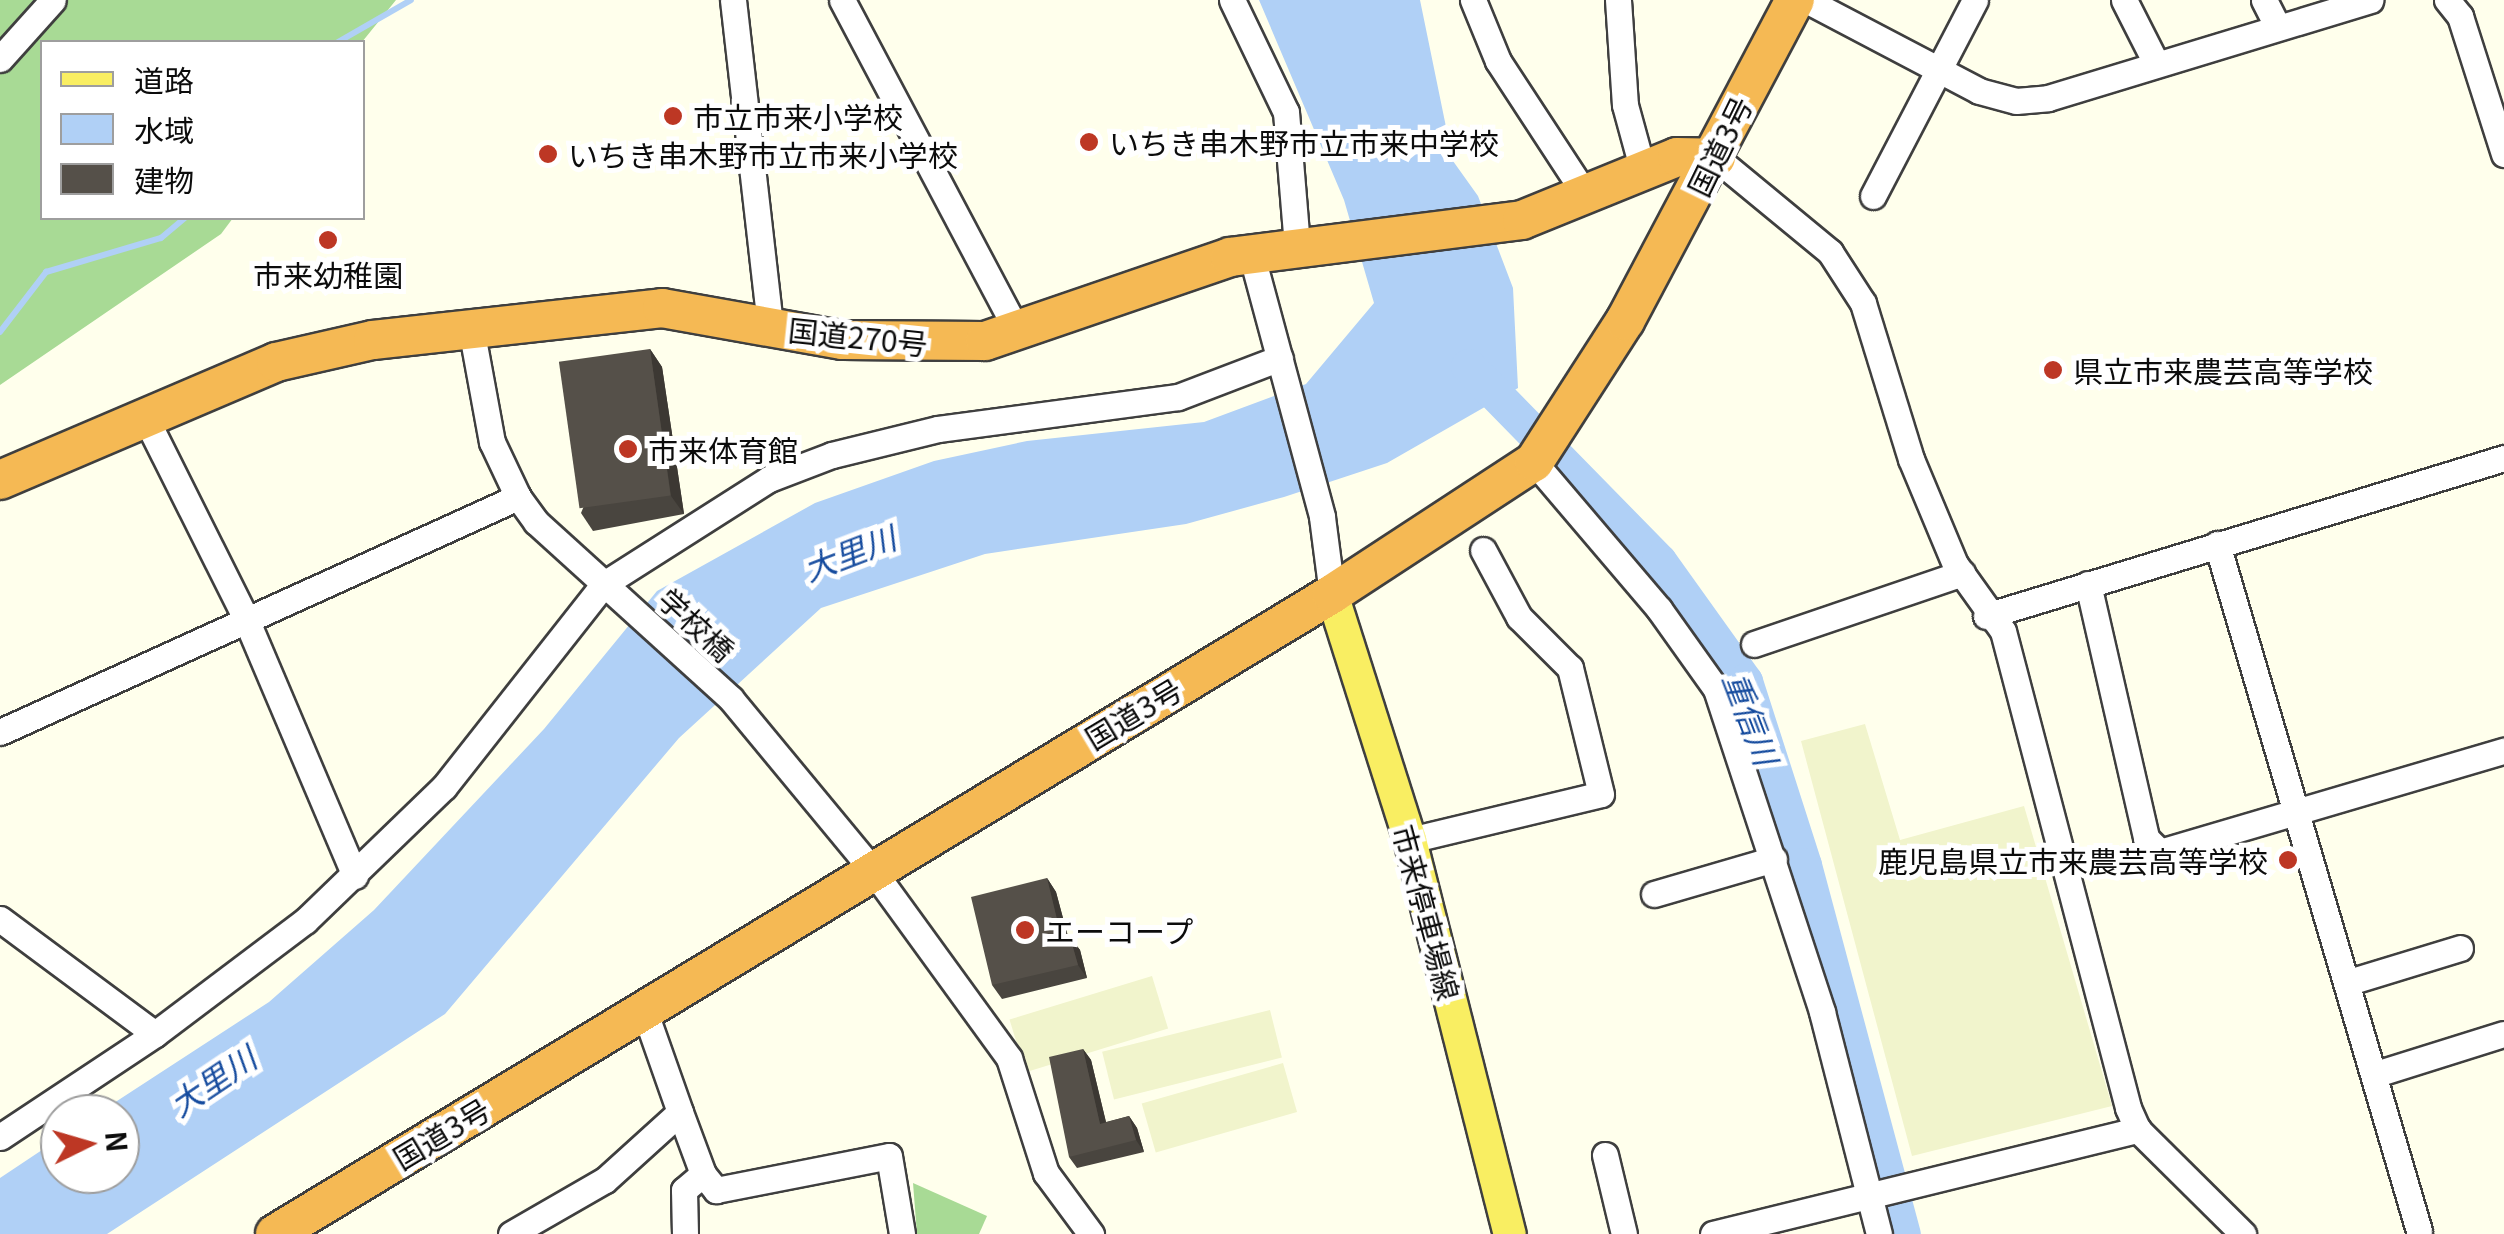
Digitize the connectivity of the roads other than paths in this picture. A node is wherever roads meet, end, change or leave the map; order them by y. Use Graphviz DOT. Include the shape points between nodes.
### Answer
graph roads {
  1 [pos="53,0"];
  2 [pos="733,0"];
  3 [pos="842,0"];
  4 [pos="1232,0"];
  5 [pos="1473,0"];
  6 [pos="1618,0"];
  7 [pos="1795,0"];
  8 [pos="1806,0"];
  9 [pos="1976,0"];
  10 [pos="2124,0"];
  11 [pos="2264,0"];
  12 [pos="2370,0"];
  13 [pos="2446,0"];
  14 [pos="2278,28"];
  15 [pos="0,59"];
  16 [pos="2156,63"];
  17 [pos="1938,69"];
  18 [pos="2499,117"];
  19 [pos="2504,154"];
  20 [pos="1716,158"];
  21 [pos="1643,171"];
  22 [pos="1874,196"];
  23 [pos="1587,197"];
  24 [pos="1313,243"];
  25 [pos="1251,254"];
  26 [pos="770,327"];
  27 [pos="471,328"];
  28 [pos="1017,332"];
  29 [pos="1281,362"];
  30 [pos="145,417"];
  31 [pos="1534,462"];
  32 [pos="2503,464"];
  33 [pos="0,480"];
  34 [pos="518,497"];
  35 [pos="2217,544"];
  36 [pos="1483,550"];
  37 [pos="1962,573"];
  38 [pos="2088,584"];
  39 [pos="612,590"];
  40 [pos="1332,594"];
  41 [pos="1986,616"];
  42 [pos="246,618"];
  43 [pos="1754,644"];
  44 [pos="0,732"];
  45 [pos="2504,751"];
  46 [pos="2298,810"];
  47 [pos="1410,840"];
  48 [pos="1774,859"];
  49 [pos="871,868"];
  50 [pos="355,876"];
  51 [pos="1654,894"];
  52 [pos="0,919"];
  53 [pos="2460,948"];
  54 [pos="2349,982"];
  55 [pos="644,1010"];
  56 [pos="155,1034"];
  57 [pos="2504,1034"];
  58 [pos="2376,1074"];
  59 [pos="680,1112"];
  60 [pos="2138,1130"];
  61 [pos="0,1137"];
  62 [pos="1605,1155"];
  63 [pos="703,1174"];
  64 [pos="1868,1193"];
  65 [pos="2418,1231"];
  66 [pos="274,1234"];
  67 [pos="510,1234"];
  68 [pos="685,1234"];
  69 [pos="902,1234"];
  70 [pos="1091,1234"];
  71 [pos="1510,1234"];
  72 [pos="1624,1234"];
  73 [pos="1713,1234"];
  74 [pos="1879,1234"];
  75 [pos="2243,1234"];
  1 -- 15 [label="street"];
  2 -- 26 [label="street"];
  3 -- 28 [label="street"];
  4 -- 24 [label="street" via="1286,112"];
  5 -- 23 [label="street" via="1498,62"];
  6 -- 21 [label="street" via="1625,105"];
  7 -- 20 [label="highway, 国道3号"];
  8 -- 17 [label="street"];
  9 -- 17 [label="street"];
  10 -- 16 [label="street"];
  11 -- 14 [label="street"];
  12 -- 14 [label="street"];
  13 -- 18 [label="street" via="2460,16"];
  14 -- 16 [label="street"];
  16 -- 17 [label="street" via="2016,101"];
  17 -- 22 [label="street"];
  18 -- 19 [label="street"];
  20 -- 21 [label="highway, 国道270号" via="1686,155"];
  20 -- 31 [label="highway, 国道3号" via="1626,322"];
  20 -- 37 [label="street" via="1830,252 1863,302 1910,459"];
  21 -- 23 [label="highway, 国道270号"];
  23 -- 24 [label="highway, 国道270号" via="1543,215 1492,224"];
  24 -- 25 [label="highway, 国道270号"];
  25 -- 28 [label="highway, 国道270号" via="1157,277"];
  25 -- 29 [label="street"];
  26 -- 27 [label="highway, 国道270号" via="662,308"];
  26 -- 28 [label="highway, 国道270号" via="877,343 960,344"];
  27 -- 30 [label="highway, 国道270号" via="276,362"];
  27 -- 34 [label="street, 学校橋" via="492,442"];
  29 -- 39 [label="street" via="1178,397 938,429 832,454 769,479"];
  29 -- 40 [label="street" via="1319,505"];
  30 -- 33 [label="highway, 国道270号"];
  30 -- 42 [label="street"];
  31 -- 40 [label="highway, 国道3号"];
  31 -- 48 [label="street" via="1659,609 1716,689"];
  32 -- 35 [label="street"];
  34 -- 39 [label="street, 学校橋"];
  34 -- 42 [label="street"];
  35 -- 38 [label="street"];
  35 -- 46 [label="street"];
  36 -- 47 [label="street" via="1519,617 1570,668 1601,794"];
  37 -- 41 [label="street"];
  37 -- 43 [label="street"];
  38 -- 41 [label="street"];
  38 -- 46 [label="street" via="2146,838 2160,852"];
  39 -- 49 [label="street, 学校橋" via="731,699"];
  39 -- 50 [label="street" via="444,787"];
  40 -- 47 [label="main road, 市来停車場線"];
  40 -- 49 [label="highway, 国道3号"];
  41 -- 60 [label="street" via="2003,631 2066,884"];
  42 -- 44 [label="street"];
  42 -- 50 [label="street"];
  45 -- 46 [label="street"];
  46 -- 54 [label="street"];
  47 -- 71 [label="main road, 市来停車場線"];
  48 -- 51 [label="street"];
  48 -- 64 [label="street"];
  49 -- 55 [label="highway, 国道3号"];
  49 -- 70 [label="street, 学校橋" via="1009,1058 1046,1173"];
  50 -- 56 [label="street"];
  52 -- 56 [label="street"];
  53 -- 54 [label="street"];
  54 -- 58 [label="street"];
  55 -- 59 [label="street"];
  55 -- 66 [label="highway, 国道3号"];
  56 -- 61 [label="street"];
  57 -- 58 [label="street"];
  58 -- 65 [label="street"];
  59 -- 63 [label="street"];
  59 -- 67 [label="street" via="605,1180"];
  60 -- 64 [label="street"];
  60 -- 75 [label="street"];
  62 -- 72 [label="street"];
  63 -- 68 [label="street" via="684,1190"];
  63 -- 69 [label="street" via="716,1190 730,1189 889,1156"];
  64 -- 73 [label="street"];
  64 -- 74 [label="street"];
}
